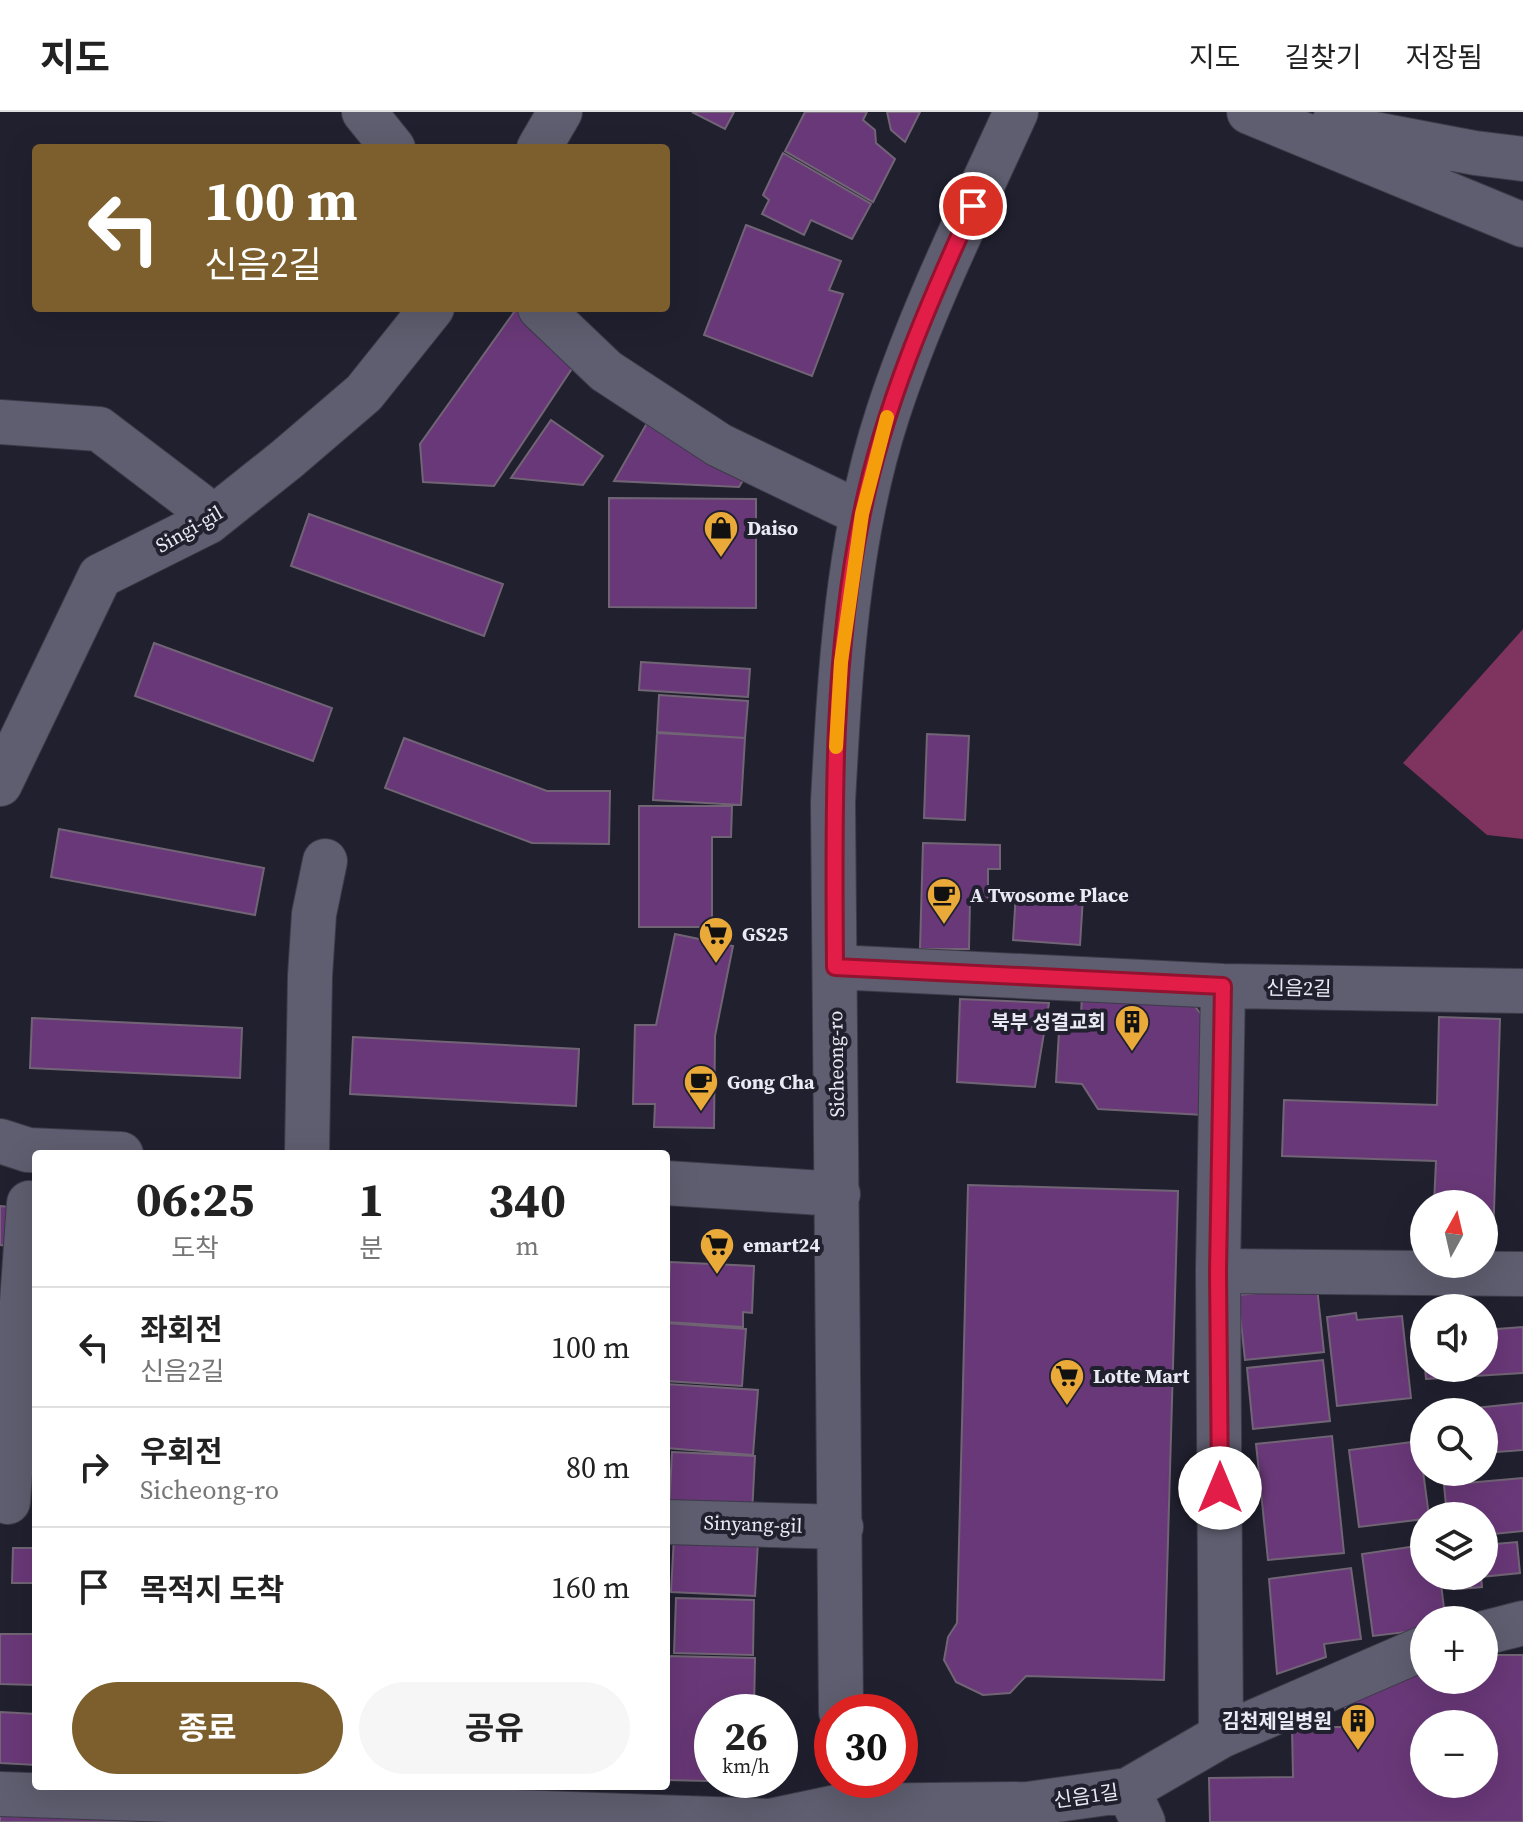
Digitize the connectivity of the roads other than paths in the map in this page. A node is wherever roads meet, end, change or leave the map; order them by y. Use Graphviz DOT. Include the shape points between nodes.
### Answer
graph roads {
  1 [pos="364,112"];
  2 [pos="560,112"];
  3 [pos="1016,112"];
  4 [pos="1249,112"];
  5 [pos="1257,112"];
  6 [pos="390,144"];
  7 [pos="541,144"];
  8 [pos="1523,159"];
  9 [pos="1523,225"];
  10 [pos="429,312"];
  11 [pos="544,312"];
  12 [pos="0,422"];
  13 [pos="862,514"];
  14 [pos="208,522"];
  15 [pos="0,784"];
  16 [pos="325,861"];
  17 [pos="835,967"];
  18 [pos="1223,986"];
  19 [pos="1523,991"];
  20 [pos="307,1150"];
  21 [pos="9,1154"];
  22 [pos="32,1154"];
  23 [pos="670,1183"];
  24 [pos="838,1194"];
  25 [pos="29,1203"];
  26 [pos="1218,1271"];
  27 [pos="1523,1274"];
  28 [pos="19,1306"];
  29 [pos="18,1376"];
  30 [pos="15,1503"];
  31 [pos="670,1522"];
  32 [pos="841,1527"];
  33 [pos="1523,1623"];
  34 [pos="1498,1629"];
  35 [pos="1410,1654"];
  36 [pos="841,1694"];
  37 [pos="1221,1736"];
  38 [pos="78,1791"];
  39 [pos="0,1794"];
  40 [pos="635,1801"];
  41 [pos="841,1803"];
  42 [pos="381,1805"];
  43 [pos="1136,1806"];
  1 -- 6 [label="street"];
  2 -- 7 [label="street"];
  3 -- 13 [label="street, Sicheong-ro" via="937,285 888,413"];
  4 -- 9 [label="street"];
  5 -- 8 [label="street"];
  10 -- 14 [label="street, Singi-gil" via="364,393"];
  11 -- 13 [label="street" via="606,371 719,445"];
  12 -- 14 [label="street" via="99,429 199,505"];
  13 -- 17 [label="street, Sicheong-ro" via="840,678 833,802"];
  14 -- 15 [label="street, Singi-gil" via="100,576"];
  16 -- 20 [label="street" via="314,914 310,976"];
  17 -- 18 [label="street, 신음2길"];
  17 -- 24 [label="street, Sicheong-ro"];
  18 -- 19 [label="street, 신음2길"];
  18 -- 26 [label="street"];
  21 -- 22 [label="street"];
  23 -- 24 [label="street"];
  24 -- 32 [label="street, Sicheong-ro"];
  25 -- 28 [label="street"];
  26 -- 27 [label="street"];
  26 -- 37 [label="street"];
  28 -- 29 [label="street"];
  29 -- 30 [label="street"];
  31 -- 32 [label="street, Sinyang-gil"];
  32 -- 36 [label="street, Sicheong-ro"];
  33 -- 34 [label="street"];
  35 -- 37 [label="street, 신음1길"];
  37 -- 43 [label="street, 신음1길"];
  38 -- 39 [label="street, 신음1길"];
  38 -- 42 [label="street, 신음1길"];
  40 -- 41 [label="street, 신음1길" via="770,1821"];
  40 -- 42 [label="street, 신음1길"];
  41 -- 43 [label="street, 신음1길"];
}
